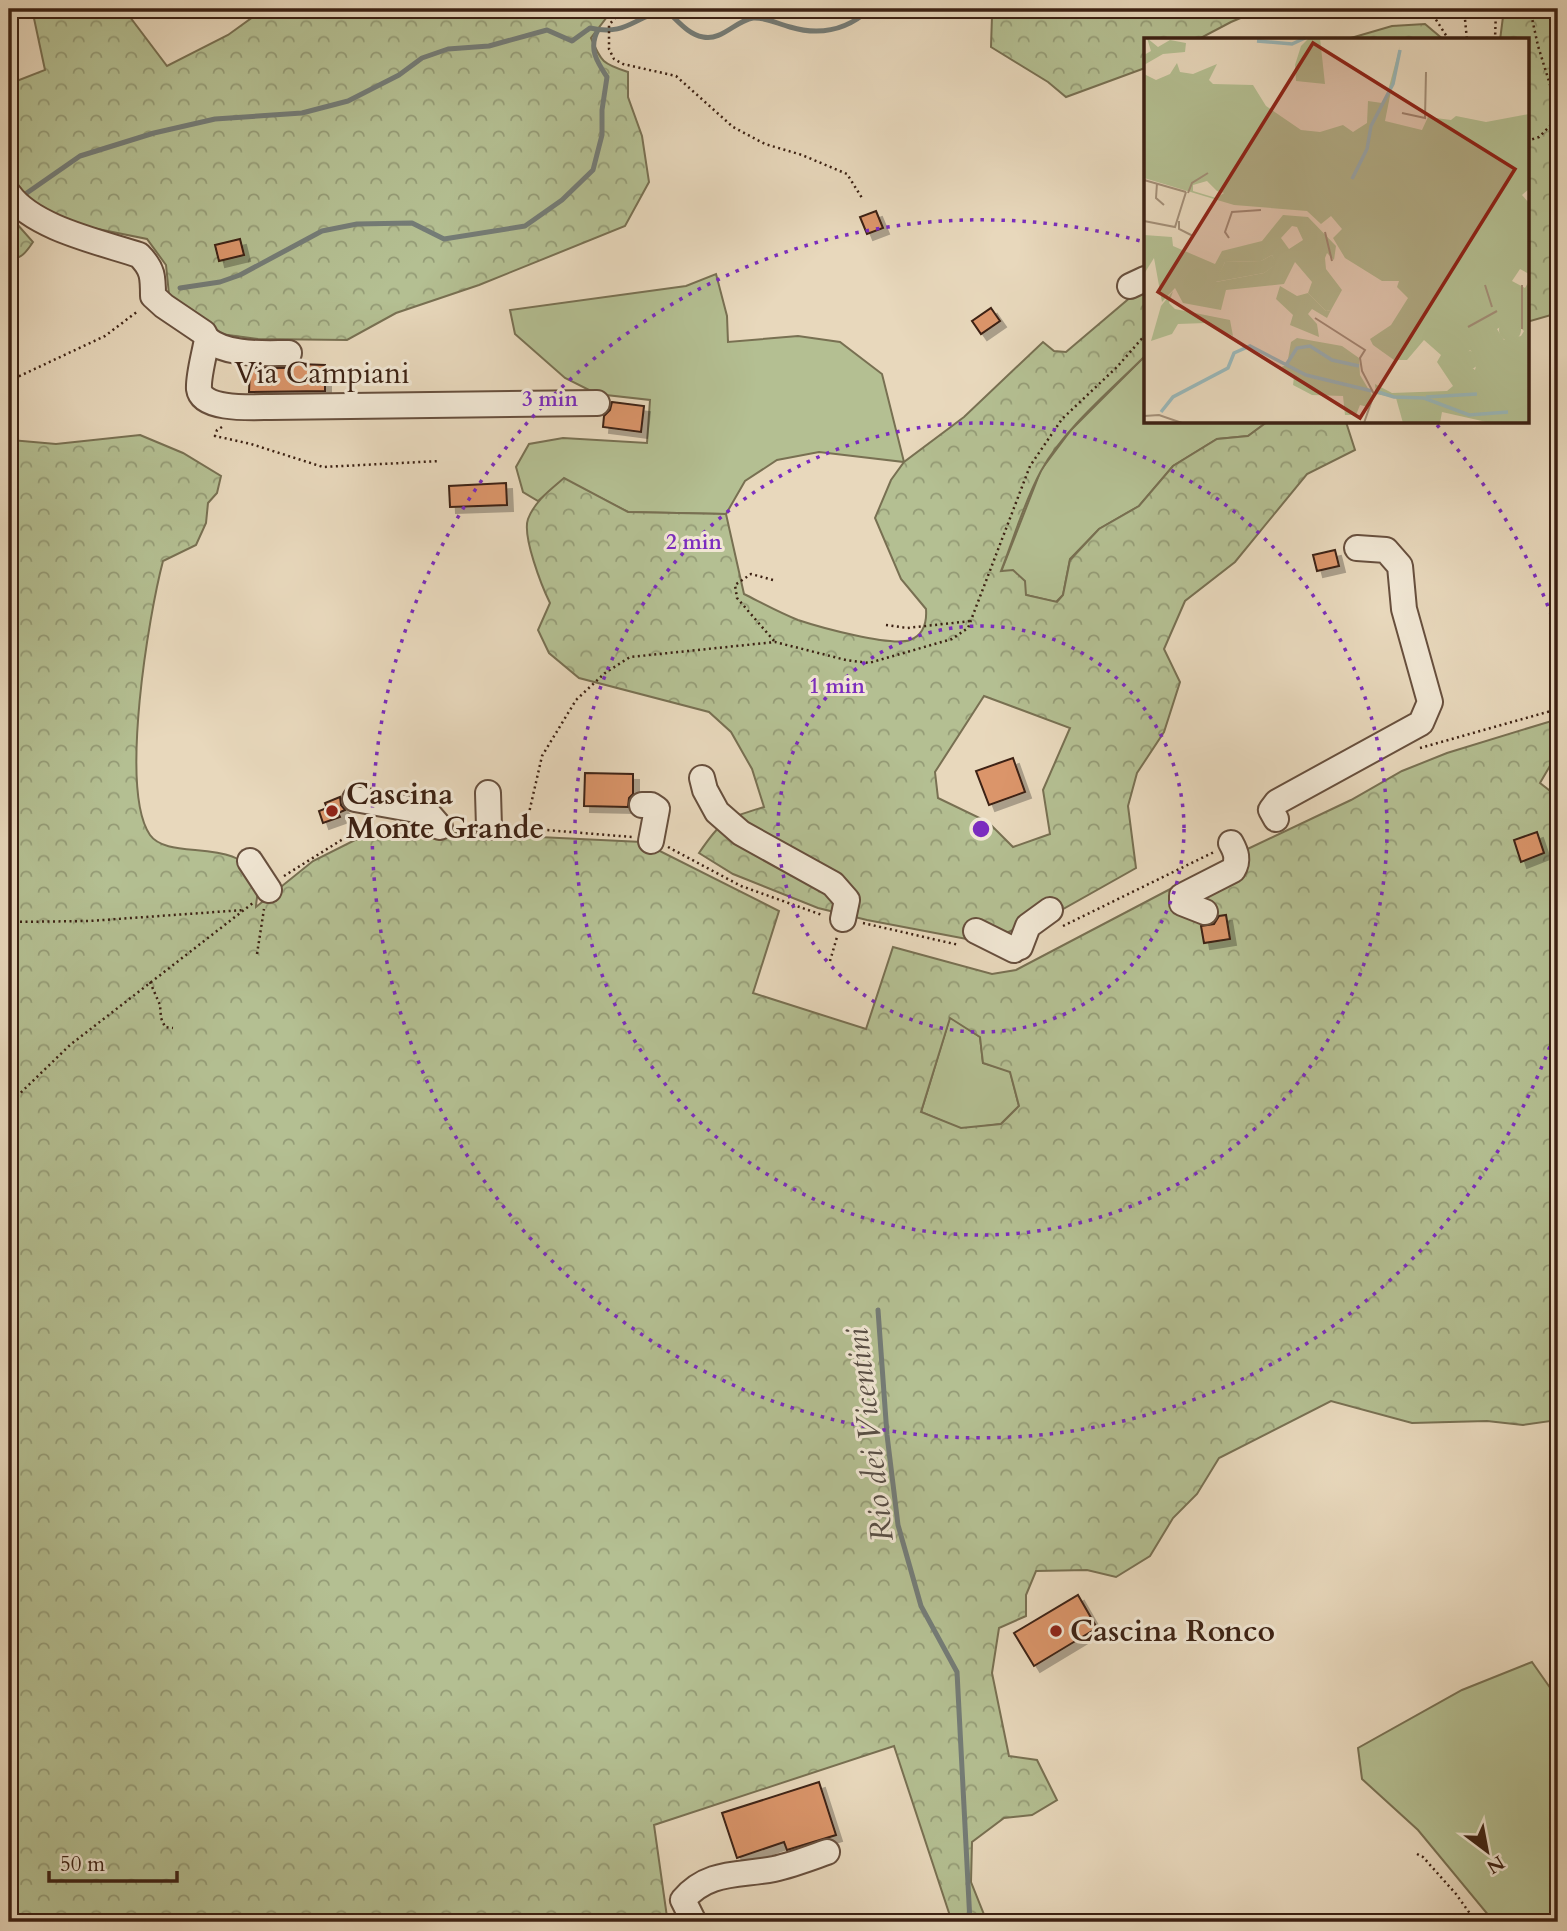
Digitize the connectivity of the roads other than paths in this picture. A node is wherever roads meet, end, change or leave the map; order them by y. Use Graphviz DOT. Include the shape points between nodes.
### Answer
graph roads {
  1 [pos="9,194"];
  2 [pos="207,338"];
  3 [pos="289,353"];
  4 [pos="597,403"];
  5 [pos="1357,548"];
  6 [pos="702,778"];
  7 [pos="488,793"];
  8 [pos="355,799"];
  9 [pos="642,805"];
  10 [pos="1276,819"];
  11 [pos="440,827"];
  12 [pos="489,827"];
  13 [pos="651,841"];
  14 [pos="1231,843"];
  15 [pos="250,861"];
  16 [pos="269,890"];
  17 [pos="1205,912"];
  18 [pos="843,919"];
  19 [pos="1053,920"];
  20 [pos="973,939"];
  21 [pos="827,1852"];
  22 [pos="694,1922"];
  1 -- 2 [label="street, Via Campiani" via="17,206 39,219 139,255 153,274 153,296"];
  2 -- 3 [label="street" via="228,349"];
  2 -- 4 [label="street, Via Campiani" via="199,390 204,398 232,407"];
  5 -- 10 [label="street" via="1386,550 1401,566 1404,609 1430,702 1421,723 1277,802 1271,810"];
  6 -- 18 [label="street" via="717,812 741,833 833,884 847,900"];
  7 -- 12 [label="street"];
  8 -- 11 [label="street" via="427,812"];
  9 -- 13 [label="street" via="657,809"];
  14 -- 17 [label="street" via="1237,854 1233,870 1182,896 1182,903"];
  15 -- 16 [label="street"];
  19 -- 20 [label="street" via="1028,926 1017,949"];
  21 -- 22 [label="street" via="702,1883 683,1900"];
}
